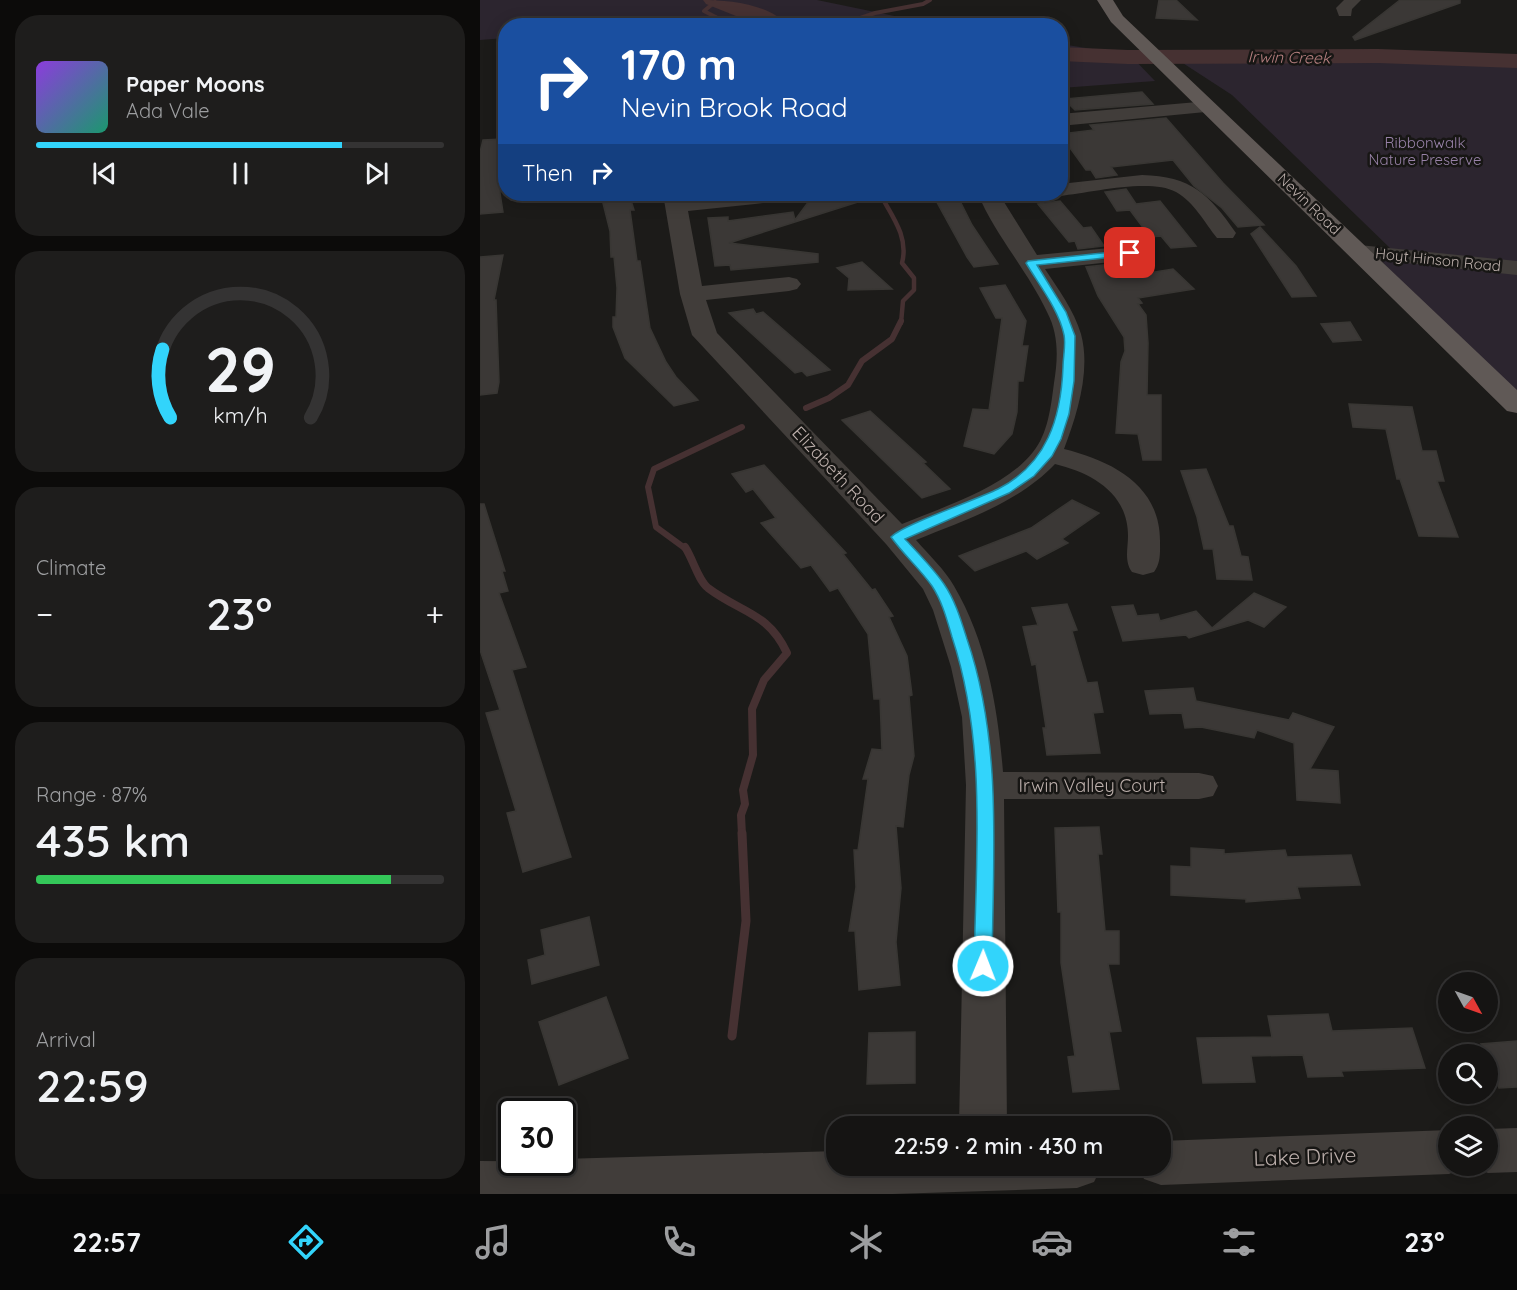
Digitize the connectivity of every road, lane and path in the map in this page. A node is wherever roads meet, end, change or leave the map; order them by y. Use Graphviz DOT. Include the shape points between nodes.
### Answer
graph roads {
  1 [pos="1105,0"];
  2 [pos="1209,107"];
  3 [pos="1068,119"];
  4 [pos="1068,189"];
  5 [pos="676,201"];
  6 [pos="993,201"];
  7 [pos="1225,233"];
  8 [pos="1359,252"];
  9 [pos="1130,253"];
  10 [pos="1031,263"];
  11 [pos="1517,268"];
  12 [pos="789,284"];
  13 [pos="692,294"];
  14 [pos="1517,405"];
  15 [pos="1048,454"];
  16 [pos="897,537"];
  17 [pos="1143,565"];
  18 [pos="985,785"];
  19 [pos="1199,786"];
  20 [pos="984,1116"];
  21 [pos="1517,1150"];
  22 [pos="1498,1151"];
  23 [pos="1438,1152"];
  24 [pos="1171,1162"];
  25 [pos="826,1170"];
  26 [pos="480,1184"];
  1 -- 2 [label="main road, Nevin Road" via="1117,19"];
  2 -- 3 [label="street"];
  2 -- 8 [label="main road, Nevin Road"];
  4 -- 7 [label="street" via="1153,180 1183,187"];
  5 -- 13 [label="street, Elizabeth Road"];
  6 -- 10 [label="street"];
  8 -- 11 [label="street, Hoyt Hinson Road"];
  8 -- 14 [label="main road, Nevin Road"];
  9 -- 10 [label="street"];
  10 -- 15 [label="street" via="1060,312 1069,336 1064,414"];
  12 -- 13 [label="street"];
  13 -- 16 [label="street, Elizabeth Road" via="705,335"];
  15 -- 16 [label="street" via="1005,490"];
  15 -- 17 [label="street" via="1100,470 1132,498 1141,515"];
  16 -- 18 [label="street, Elizabeth Road" via="938,586 950,610 980,717"];
  18 -- 19 [label="street, Irwin Valley Court"];
  18 -- 20 [label="street, Elizabeth Road"];
  21 -- 22 [label="street"];
  23 -- 24 [label="street, Lake Drive"];
  25 -- 26 [label="street"];
}
